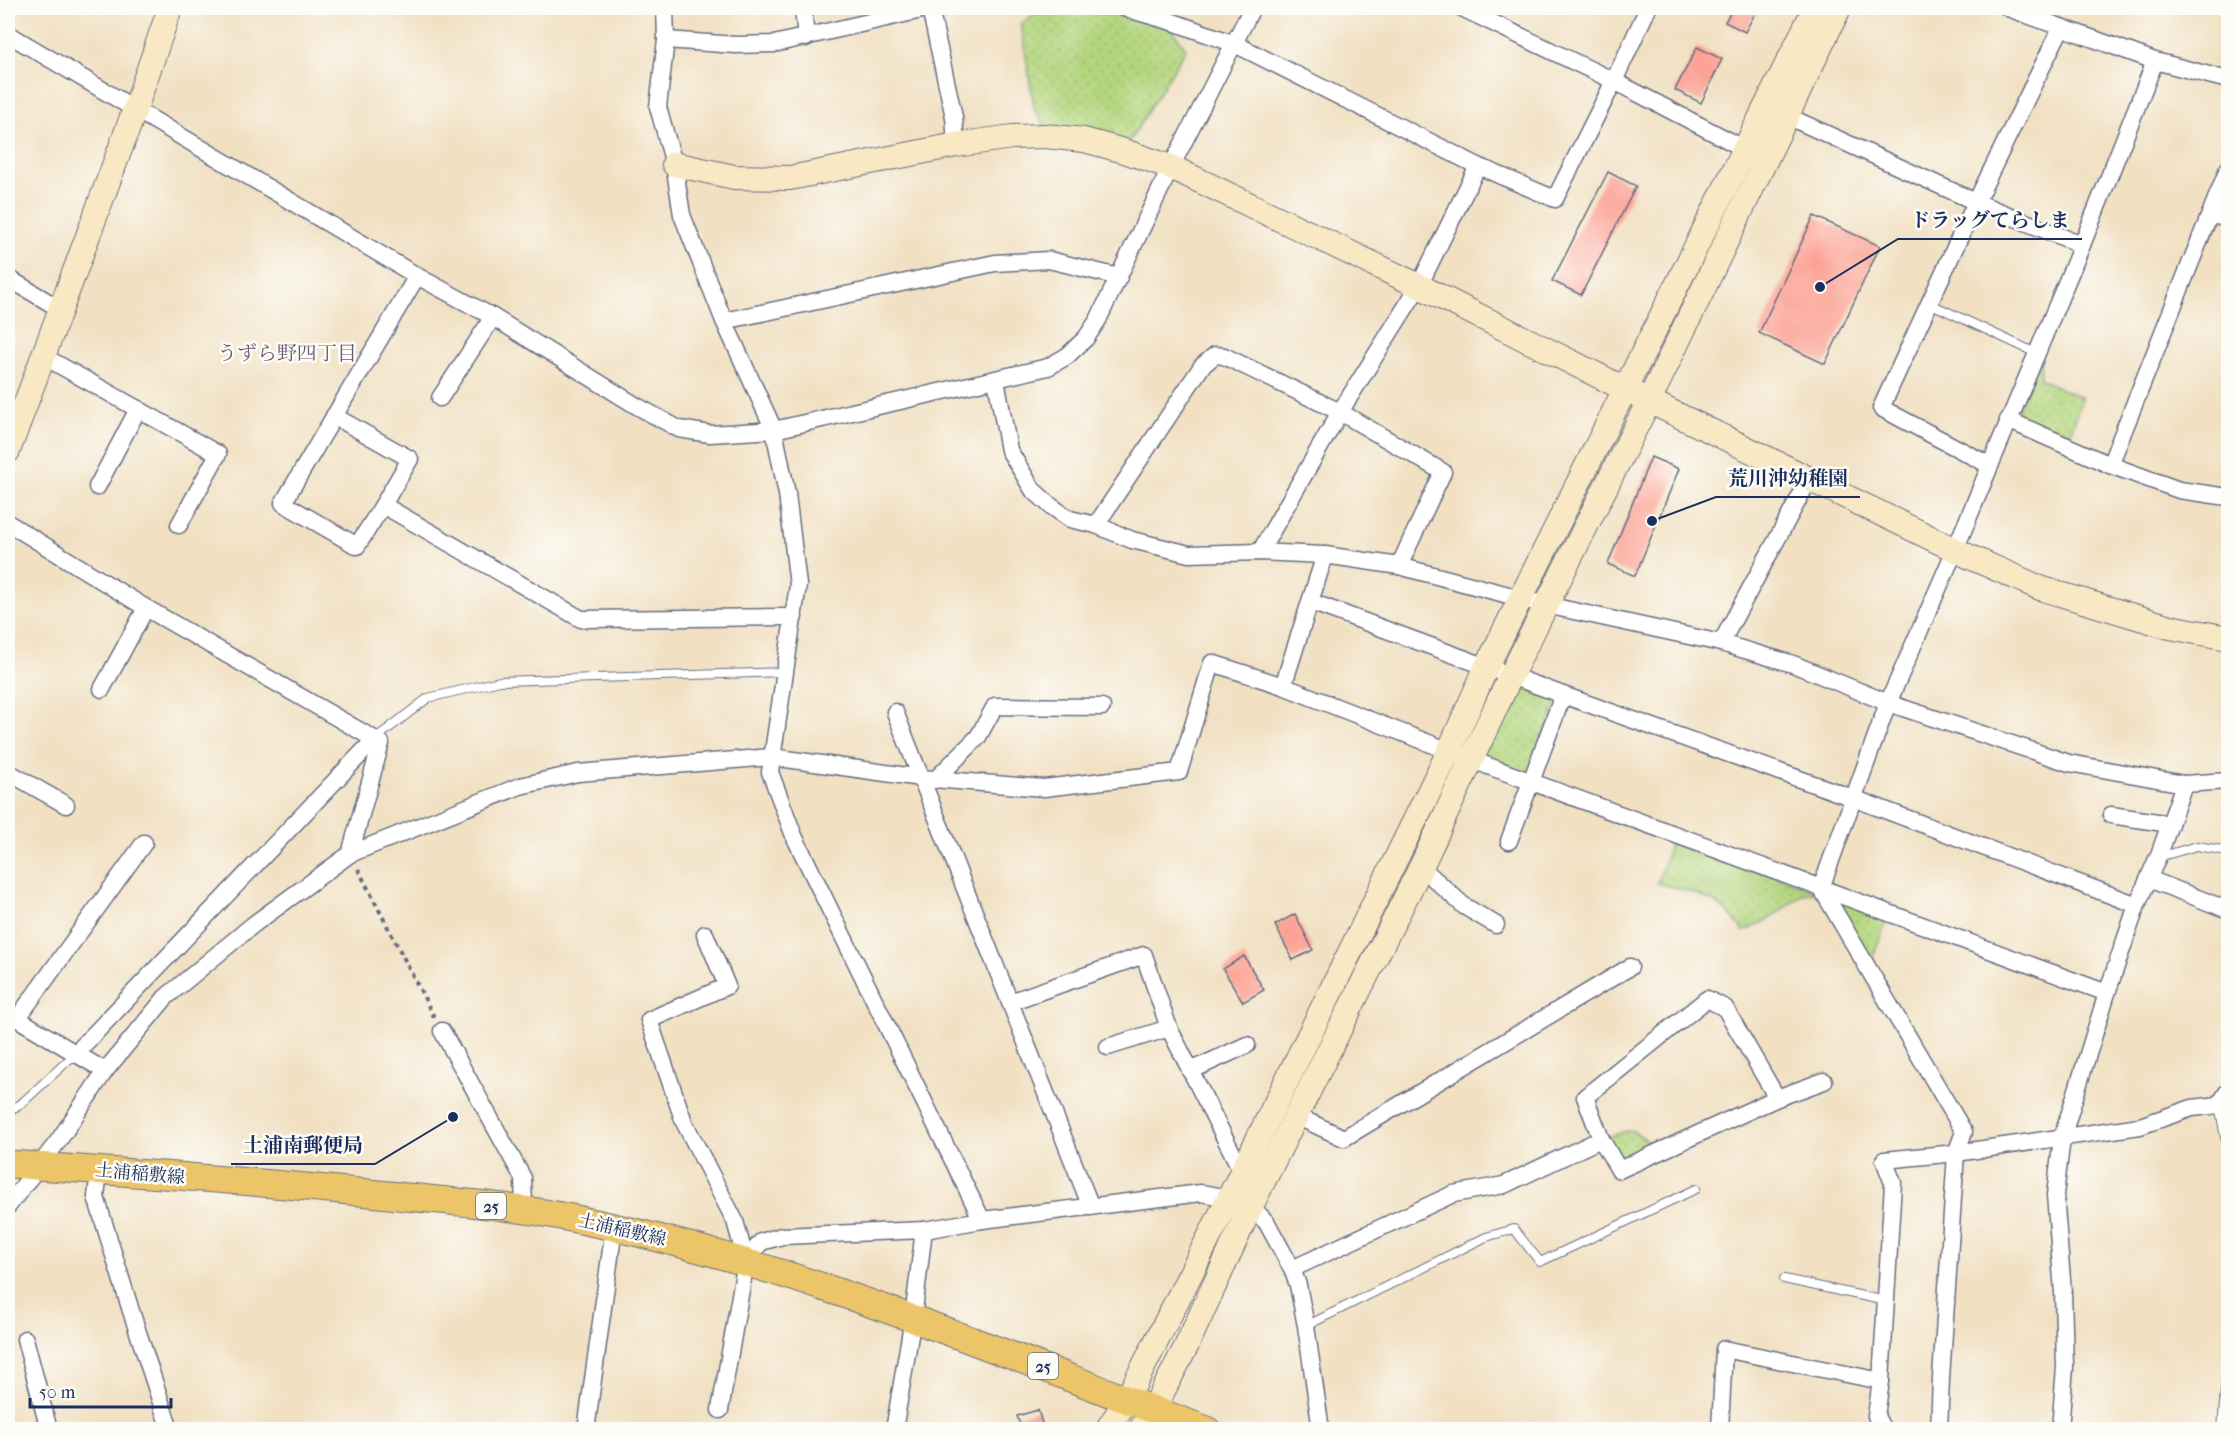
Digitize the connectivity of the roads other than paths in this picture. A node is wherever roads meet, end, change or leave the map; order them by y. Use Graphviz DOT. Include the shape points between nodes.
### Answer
graph roads {
  1 [pos="170,8"];
  2 [pos="665,8"];
  3 [pos="803,8"];
  4 [pos="934,8"];
  5 [pos="1124,8"];
  6 [pos="1252,8"];
  7 [pos="1462,8"];
  8 [pos="1648,8"];
  9 [pos="1815,8"];
  10 [pos="1839,8"];
  11 [pos="2008,8"];
  12 [pos="2061,28"];
  13 [pos="8,34"];
  14 [pos="806,38"];
  15 [pos="666,40"];
  16 [pos="1235,44"];
  17 [pos="2155,61"];
  18 [pos="2229,80"];
  19 [pos="1614,81"];
  20 [pos="135,109"];
  21 [pos="1787,116"];
  22 [pos="956,146"];
  23 [pos="1745,149"];
  24 [pos="674,164"];
  25 [pos="1478,166"];
  26 [pos="1171,167"];
  27 [pos="2229,170"];
  28 [pos="1976,202"];
  29 [pos="2210,215"];
  30 [pos="2229,218"];
  31 [pos="2082,245"];
  32 [pos="417,276"];
  33 [pos="1119,277"];
  34 [pos="8,278"];
  35 [pos="1419,286"];
  36 [pos="1929,303"];
  37 [pos="60,309"];
  38 [pos="493,317"];
  39 [pos="724,321"];
  40 [pos="2036,353"];
  41 [pos="43,356"];
  42 [pos="996,381"];
  43 [pos="1624,388"];
  44 [pos="440,398"];
  45 [pos="1649,401"];
  46 [pos="138,409"];
  47 [pos="1340,412"];
  48 [pos="334,416"];
  49 [pos="2008,420"];
  50 [pos="774,430"];
  51 [pos="8,451"];
  52 [pos="1989,465"];
  53 [pos="2110,465"];
  54 [pos="1810,478"];
  55 [pos="97,487"];
  56 [pos="2229,497"];
  57 [pos="383,505"];
  58 [pos="8,523"];
  59 [pos="179,525"];
  60 [pos="1096,525"];
  61 [pos="1955,550"];
  62 [pos="1260,552"];
  63 [pos="1325,555"];
  64 [pos="1399,566"];
  65 [pos="1520,599"];
  66 [pos="1311,602"];
  67 [pos="1546,606"];
  68 [pos="146,608"];
  69 [pos="794,617"];
  70 [pos="2229,638"];
  71 [pos="1721,643"];
  72 [pos="1487,666"];
  73 [pos="784,672"];
  74 [pos="1511,675"];
  75 [pos="1283,686"];
  76 [pos="102,689"];
  77 [pos="1563,695"];
  78 [pos="1888,703"];
  79 [pos="1102,707"];
  80 [pos="895,712"];
  81 [pos="375,739"];
  82 [pos="1449,751"];
  83 [pos="772,758"];
  84 [pos="1472,760"];
  85 [pos="8,772"];
  86 [pos="928,779"];
  87 [pos="1530,781"];
  88 [pos="2229,781"];
  89 [pos="2184,784"];
  90 [pos="1853,798"];
  91 [pos="66,805"];
  92 [pos="2111,815"];
  93 [pos="2170,824"];
  94 [pos="1509,841"];
  95 [pos="144,843"];
  96 [pos="2229,851"];
  97 [pos="350,854"];
  98 [pos="2158,857"];
  99 [pos="1421,867"];
  100 [pos="2149,879"];
  101 [pos="1821,888"];
  102 [pos="2137,905"];
  103 [pos="2229,910"];
  104 [pos="1496,925"];
  105 [pos="705,934"];
  106 [pos="1630,966"];
  107 [pos="2107,993"];
  108 [pos="1010,1002"];
  109 [pos="12,1016"];
  110 [pos="1169,1028"];
  111 [pos="442,1031"];
  112 [pos="1247,1045"];
  113 [pos="1108,1047"];
  114 [pos="75,1054"];
  115 [pos="105,1071"];
  116 [pos="1190,1071"];
  117 [pos="1824,1081"];
  118 [pos="1777,1098"];
  119 [pos="2224,1098"];
  120 [pos="8,1112"];
  121 [pos="1296,1116"];
  122 [pos="2062,1138"];
  123 [pos="1601,1139"];
  124 [pos="2229,1145"];
  125 [pos="1956,1153"];
  126 [pos="8,1164"];
  127 [pos="38,1166"];
  128 [pos="99,1170"];
  129 [pos="1242,1172"];
  130 [pos="1696,1189"];
  131 [pos="1240,1202"];
  132 [pos="8,1206"];
  133 [pos="1091,1206"];
  134 [pos="524,1209"];
  135 [pos="982,1220"];
  136 [pos="614,1228"];
  137 [pos="924,1230"];
  138 [pos="746,1261"];
  139 [pos="1293,1269"];
  140 [pos="1784,1279"];
  141 [pos="1886,1301"];
  142 [pos="913,1318"];
  143 [pos="1306,1326"];
  144 [pos="25,1339"];
  145 [pos="2229,1350"];
  146 [pos="1881,1381"];
  147 [pos="1127,1399"];
  148 [pos="720,1410"];
  149 [pos="1146,1420"];
  150 [pos="49,1430"];
  151 [pos="170,1430"];
  152 [pos="586,1430"];
  153 [pos="894,1430"];
  154 [pos="1107,1430"];
  155 [pos="1207,1430"];
  156 [pos="1320,1430"];
  157 [pos="1720,1430"];
  158 [pos="1883,1430"];
  159 [pos="1939,1430"];
  160 [pos="2060,1430"];
  161 [pos="2222,1430"];
  1 -- 20 [label="street"];
  2 -- 15 [label="street"];
  3 -- 14 [label="street"];
  4 -- 14 [label="street"];
  4 -- 22 [label="street"];
  5 -- 16 [label="street"];
  6 -- 16 [label="street"];
  7 -- 19 [label="street"];
  8 -- 19 [label="street"];
  9 -- 23 [label="street"];
  10 -- 21 [label="street"];
  11 -- 12 [label="street"];
  12 -- 17 [label="street"];
  12 -- 28 [label="street"];
  13 -- 20 [label="street"];
  14 -- 15 [label="street" via="736,45"];
  15 -- 24 [label="street" via="658,107"];
  16 -- 25 [label="street"];
  16 -- 26 [label="street"];
  17 -- 18 [label="street"];
  17 -- 31 [label="street"];
  19 -- 23 [label="street"];
  19 -- 25 [label="street" via="1555,199"];
  20 -- 32 [label="street"];
  20 -- 37 [label="street"];
  21 -- 28 [label="street"];
  21 -- 45 [label="street"];
  22 -- 24 [label="street" via="790,178 734,177"];
  22 -- 26 [label="street" via="1045,136 1084,140"];
  23 -- 43 [label="street"];
  24 -- 39 [label="street" via="682,215"];
  25 -- 35 [label="street"];
  26 -- 33 [label="street"];
  26 -- 35 [label="street"];
  27 -- 29 [label="street"];
  28 -- 31 [label="street"];
  28 -- 36 [label="street"];
  29 -- 30 [label="street"];
  29 -- 53 [label="street"];
  31 -- 40 [label="street"];
  32 -- 38 [label="street"];
  32 -- 48 [label="street"];
  33 -- 39 [label="street" via="1049,260 995,263"];
  33 -- 42 [label="street" via="1086,338 1067,356 1048,367"];
  34 -- 37 [label="street"];
  35 -- 43 [label="street"];
  35 -- 47 [label="street"];
  36 -- 40 [label="lane"];
  36 -- 52 [label="street" via="1881,408"];
  37 -- 41 [label="street"];
  38 -- 44 [label="street"];
  38 -- 50 [label="street" via="679,429 710,434"];
  39 -- 50 [label="street"];
  40 -- 49 [label="street"];
  41 -- 46 [label="street"];
  41 -- 51 [label="street"];
  42 -- 50 [label="street"];
  42 -- 60 [label="street" via="1009,450 1033,490 1070,519"];
  43 -- 45 [label="street"];
  43 -- 65 [label="street"];
  45 -- 54 [label="street"];
  45 -- 67 [label="street"];
  46 -- 55 [label="street"];
  46 -- 59 [label="street" via="218,454"];
  47 -- 60 [label="street" via="1224,356 1215,356 1202,366"];
  47 -- 62 [label="street"];
  47 -- 64 [label="street" via="1443,472"];
  48 -- 57 [label="street" via="410,459"];
  48 -- 57 [label="street" via="283,503 357,546"];
  49 -- 52 [label="street"];
  49 -- 53 [label="street"];
  50 -- 69 [label="street" via="787,494 798,585"];
  52 -- 61 [label="street"];
  53 -- 56 [label="street" via="2179,490"];
  54 -- 61 [label="street"];
  54 -- 71 [label="street"];
  57 -- 69 [label="street" via="581,618"];
  58 -- 68 [label="street"];
  60 -- 62 [label="street" via="1132,540 1189,554"];
  61 -- 70 [label="street" via="2051,592 2170,627"];
  61 -- 78 [label="street"];
  62 -- 63 [label="street"];
  63 -- 64 [label="street"];
  63 -- 66 [label="street"];
  64 -- 65 [label="street"];
  65 -- 67 [label="street"];
  65 -- 72 [label="street"];
  66 -- 72 [label="street"];
  66 -- 75 [label="street"];
  67 -- 71 [label="street"];
  67 -- 74 [label="street"];
  68 -- 76 [label="street"];
  68 -- 81 [label="street"];
  69 -- 73 [label="street"];
  71 -- 78 [label="street" via="1793,664"];
  72 -- 74 [label="street"];
  72 -- 82 [label="street"];
  73 -- 81 [label="lane" via="500,681 428,698"];
  73 -- 83 [label="street"];
  74 -- 77 [label="street"];
  74 -- 84 [label="street"];
  75 -- 82 [label="street"];
  75 -- 86 [label="street" via="1212,663 1179,772 1044,788"];
  77 -- 87 [label="street"];
  77 -- 90 [label="street"];
  78 -- 89 [label="street" via="2069,763"];
  78 -- 90 [label="street"];
  79 -- 86 [label="street" via="995,706 978,737"];
  80 -- 86 [label="street"];
  81 -- 97 [label="street" via="381,743"];
  81 -- 114 [label="street"];
  82 -- 84 [label="street"];
  82 -- 129 [label="street"];
  83 -- 86 [label="street"];
  83 -- 97 [label="street" via="578,773 520,786"];
  83 -- 135 [label="street" via="770,772 794,836"];
  84 -- 87 [label="street"];
  84 -- 99 [label="street"];
  85 -- 91 [label="street"];
  86 -- 108 [label="street"];
  87 -- 94 [label="street"];
  87 -- 101 [label="street"];
  88 -- 89 [label="street"];
  89 -- 93 [label="street"];
  90 -- 101 [label="street"];
  90 -- 102 [label="street"];
  92 -- 93 [label="street"];
  93 -- 98 [label="street"];
  95 -- 109 [label="street"];
  96 -- 98 [label="lane" via="2197,846"];
  97 -- 115 [label="street" via="254,924 166,997"];
  98 -- 100 [label="street"];
  99 -- 104 [label="street" via="1464,906"];
  99 -- 121 [label="street"];
  100 -- 102 [label="street"];
  100 -- 103 [label="street"];
  101 -- 107 [label="street"];
  101 -- 125 [label="street" via="1964,1132"];
  102 -- 107 [label="street"];
  105 -- 138 [label="street" via="727,986 649,1020 684,1122 735,1221"];
  106 -- 121 [label="street" via="1344,1138"];
  107 -- 122 [label="street"];
  108 -- 110 [label="street" via="1144,955"];
  108 -- 133 [label="street"];
  109 -- 114 [label="street"];
  110 -- 113 [label="street"];
  110 -- 116 [label="street"];
  111 -- 134 [label="street" via="523,1178"];
  112 -- 116 [label="street"];
  114 -- 115 [label="street"];
  114 -- 120 [label="lane"];
  115 -- 127 [label="street"];
  116 -- 129 [label="street"];
  117 -- 118 [label="street"];
  118 -- 123 [label="street" via="1619,1170"];
  118 -- 123 [label="street" via="1725,1008 1707,999 1585,1097"];
  119 -- 122 [label="street" via="2139,1126"];
  119 -- 124 [label="lane" via="2225,1137"];
  121 -- 131 [label="street"];
  122 -- 125 [label="street"];
  122 -- 160 [label="street" via="2055,1195 2066,1367"];
  123 -- 139 [label="street" via="1504,1185 1453,1194"];
  125 -- 141 [label="street" via="1884,1160 1893,1183"];
  125 -- 159 [label="street"];
  126 -- 127 [label="main road, 土浦稲敷線 / 25"];
  127 -- 128 [label="main road, 土浦稲敷線 / 25"];
  127 -- 132 [label="street"];
  128 -- 134 [label="main road, 土浦稲敷線 / 25"];
  128 -- 151 [label="street" via="96,1197"];
  129 -- 131 [label="street"];
  130 -- 143 [label="lane" via="1540,1262 1514,1229 1486,1237"];
  131 -- 133 [label="street" via="1201,1193"];
  131 -- 139 [label="street" via="1267,1223"];
  131 -- 147 [label="street"];
  131 -- 149 [label="street" via="1186,1347"];
  133 -- 135 [label="street"];
  134 -- 136 [label="main road, 土浦稲敷線 / 25"];
  135 -- 137 [label="street"];
  136 -- 138 [label="main road, 土浦稲敷線 / 25"];
  136 -- 152 [label="street"];
  137 -- 138 [label="street" via="782,1236 761,1242"];
  137 -- 142 [label="street"];
  138 -- 142 [label="main road, 土浦稲敷線 / 25"];
  138 -- 148 [label="street"];
  139 -- 143 [label="street"];
  140 -- 141 [label="lane"];
  141 -- 146 [label="street"];
  142 -- 147 [label="main road, 土浦稲敷線 / 25"];
  142 -- 153 [label="street"];
  143 -- 156 [label="street"];
  144 -- 150 [label="street"];
  145 -- 161 [label="lane"];
  146 -- 157 [label="street" via="1724,1349"];
  146 -- 158 [label="street" via="1876,1416"];
  147 -- 149 [label="main road, 土浦稲敷線 / 25"];
  147 -- 154 [label="street"];
  149 -- 155 [label="main road, 土浦稲敷線 / 25"];
}
